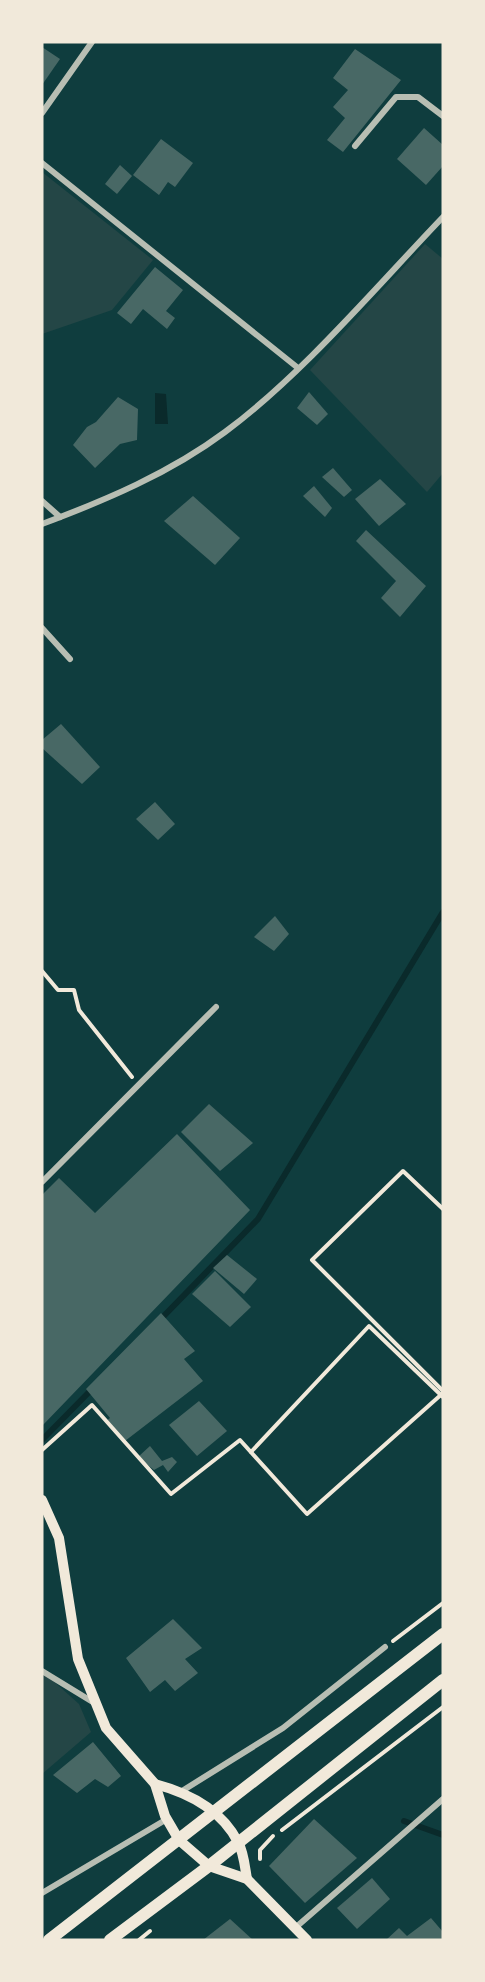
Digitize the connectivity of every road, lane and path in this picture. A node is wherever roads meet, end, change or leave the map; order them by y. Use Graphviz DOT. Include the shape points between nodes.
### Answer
graph roads {
  1 [pos="92,42"];
  2 [pos="42,113"];
  3 [pos="443,116"];
  4 [pos="355,146"];
  5 [pos="42,164"];
  6 [pos="443,217"];
  7 [pos="298,368"];
  8 [pos="42,501"];
  9 [pos="60,517"];
  10 [pos="42,524"];
  11 [pos="42,628"];
  12 [pos="70,659"];
  13 [pos="42,971"];
  14 [pos="216,1007"];
  15 [pos="138,1086"];
  16 [pos="42,1182"];
  17 [pos="443,1209"];
  18 [pos="443,1394"];
  19 [pos="42,1450"];
  20 [pos="251,1452"];
  21 [pos="42,1500"];
  22 [pos="443,1603"];
  23 [pos="443,1634"];
  24 [pos="385,1647"];
  25 [pos="42,1671"];
  26 [pos="443,1680"];
  27 [pos="96,1705"];
  28 [pos="443,1707"];
  29 [pos="155,1784"];
  30 [pos="182,1791"];
  31 [pos="443,1799"];
  32 [pos="215,1812"];
  33 [pos="167,1820"];
  34 [pos="179,1840"];
  35 [pos="239,1842"];
  36 [pos="209,1866"];
  37 [pos="247,1879"];
  38 [pos="42,1893"];
  39 [pos="157,1926"];
  40 [pos="295,1928"];
  41 [pos="49,1940"];
  42 [pos="110,1940"];
  43 [pos="139,1940"];
  44 [pos="307,1940"];
  1 -- 2 [label="street"];
  3 -- 4 [label="street" via="418,97 396,97"];
  5 -- 7 [label="street"];
  6 -- 7 [label="street"];
  7 -- 9 [label="street" via="227,431 197,452 149,480"];
  8 -- 9 [label="street"];
  9 -- 10 [label="street"];
  11 -- 12 [label="street"];
  13 -- 15 [label="path" via="58,990 74,990 79,1010"];
  14 -- 15 [label="street"];
  15 -- 16 [label="street"];
  17 -- 18 [label="path" via="403,1170 312,1260"];
  18 -- 20 [label="path" via="307,1514"];
  18 -- 20 [label="path" via="369,1326"];
  19 -- 20 [label="path" via="92,1405 171,1494 240,1440"];
  21 -- 27 [label="main road" via="59,1538 78,1659"];
  22 -- 24 [label="path"];
  23 -- 32 [label="main road"];
  24 -- 30 [label="street" via="283,1728"];
  25 -- 27 [label="street"];
  26 -- 35 [label="main road"];
  27 -- 29 [label="main road" via="106,1728"];
  28 -- 37 [label="path" via="273,1837 260,1850 260,1870"];
  29 -- 30 [label="main road"];
  29 -- 33 [label="main road"];
  30 -- 32 [label="main road"];
  31 -- 40 [label="street"];
  32 -- 34 [label="main road"];
  32 -- 35 [label="main road"];
  33 -- 34 [label="main road"];
  33 -- 38 [label="street"];
  34 -- 36 [label="main road"];
  34 -- 41 [label="main road"];
  35 -- 36 [label="main road"];
  35 -- 37 [label="main road"];
  36 -- 37 [label="main road"];
  36 -- 42 [label="main road"];
  37 -- 40 [label="main road"];
  39 -- 43 [label="path"];
  40 -- 44 [label="main road"];
}
